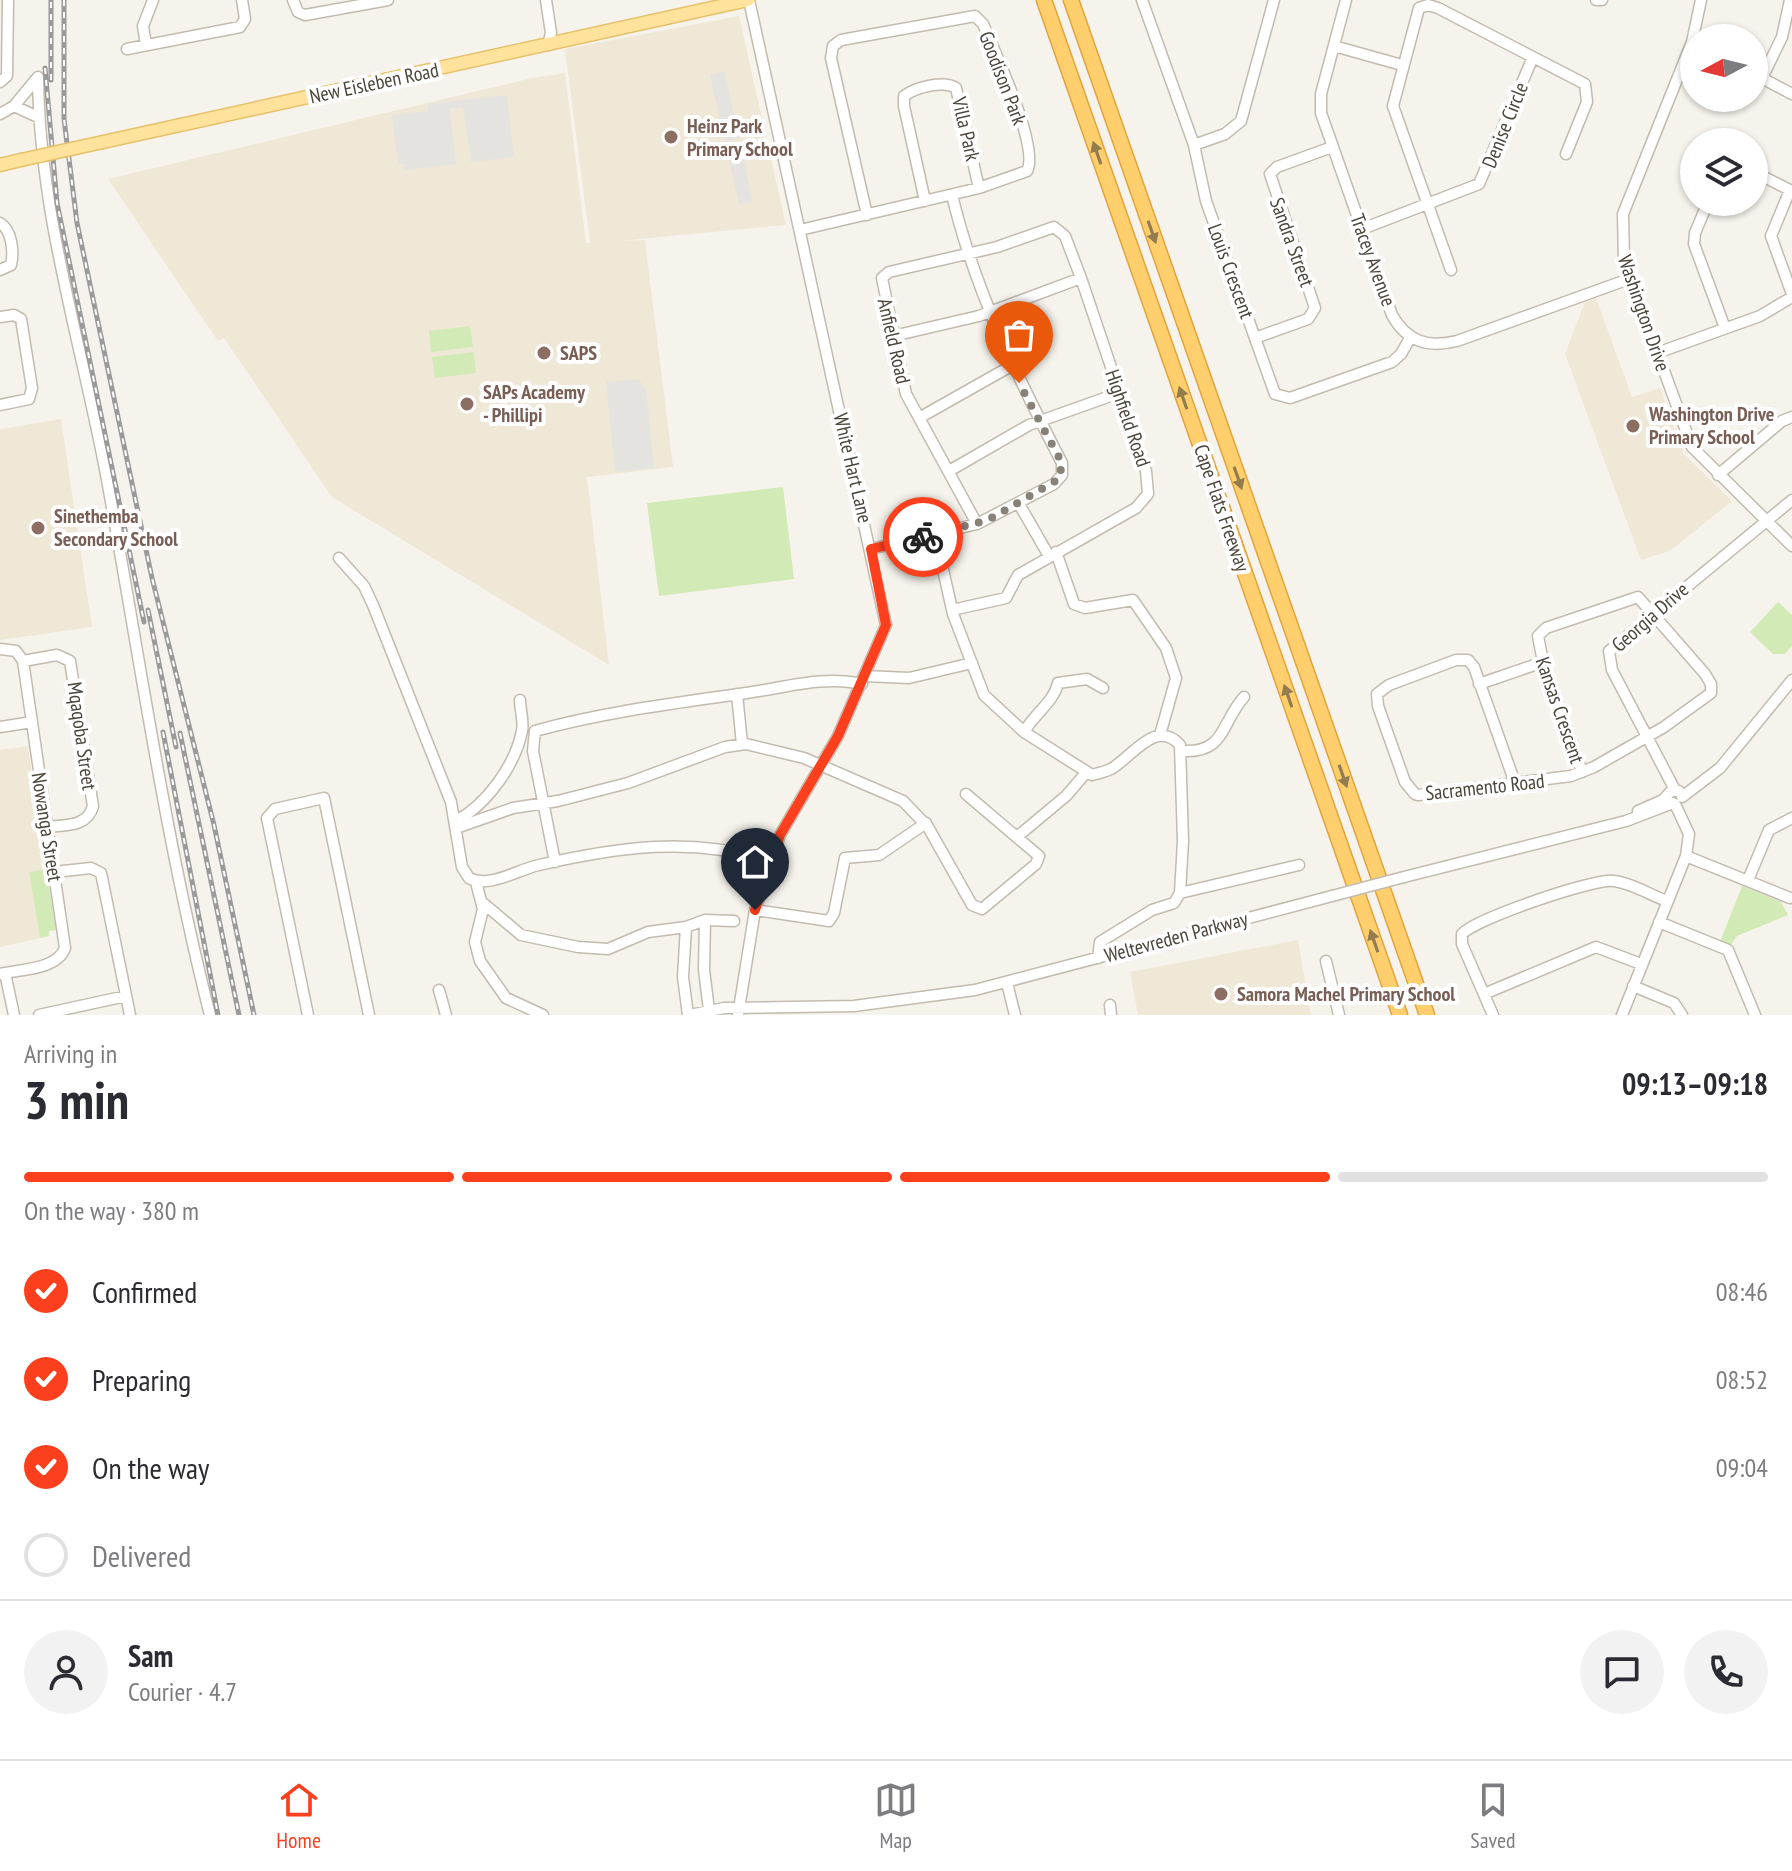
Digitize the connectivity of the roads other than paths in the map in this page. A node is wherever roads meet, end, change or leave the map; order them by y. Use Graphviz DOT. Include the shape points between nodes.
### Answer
graph roads {
  1 [pos="8,0"];
  2 [pos="153,0"];
  3 [pos="242,0"];
  4 [pos="293,0"];
  5 [pos="388,0"];
  6 [pos="546,0"];
  7 [pos="748,0"];
  8 [pos="1044,0"];
  9 [pos="1071,0"];
  10 [pos="1142,0"];
  11 [pos="1274,0"];
  12 [pos="1346,0"];
  13 [pos="1596,0"];
  14 [pos="1602,0"];
  15 [pos="1701,0"];
  16 [pos="1790,0"];
  17 [pos="1697,24"];
  18 [pos="4,31"];
  19 [pos="552,40"];
  20 [pos="146,45"];
  21 [pos="1334,46"];
  22 [pos="127,49"];
  23 [pos="1533,57"];
  24 [pos="1768,60"];
  25 [pos="1402,65"];
  26 [pos="1680,75"];
  27 [pos="1768,81"];
  28 [pos="0,82"];
  29 [pos="1792,94"];
  30 [pos="14,106"];
  31 [pos="0,114"];
  32 [pos="38,117"];
  33 [pos="1194,145"];
  34 [pos="1332,147"];
  35 [pos="1566,154"];
  36 [pos="0,165"];
  37 [pos="1768,179"];
  38 [pos="979,188"];
  39 [pos="1791,191"];
  40 [pos="952,195"];
  41 [pos="925,201"];
  42 [pos="1428,205"];
  43 [pos="867,215"];
  44 [pos="1702,216"];
  45 [pos="0,223"];
  46 [pos="1362,229"];
  47 [pos="800,230"];
  48 [pos="967,253"];
  49 [pos="0,270"];
  50 [pos="1451,270"];
  51 [pos="1081,278"];
  52 [pos="1629,279"];
  53 [pos="1792,295"];
  54 [pos="990,313"];
  55 [pos="0,317"];
  56 [pos="1725,328"];
  57 [pos="893,336"];
  58 [pos="1255,338"];
  59 [pos="1410,338"];
  60 [pos="1657,353"];
  61 [pos="1011,366"];
  62 [pos="1119,393"];
  63 [pos="0,405"];
  64 [pos="1792,417"];
  65 [pos="919,418"];
  66 [pos="1039,421"];
  67 [pos="949,471"];
  68 [pos="1718,475"];
  69 [pos="1792,500"];
  70 [pos="1019,504"];
  71 [pos="1766,521"];
  72 [pos="977,524"];
  73 [pos="935,534"];
  74 [pos="1792,546"];
  75 [pos="871,549"];
  76 [pos="1053,554"];
  77 [pos="339,558"];
  78 [pos="951,608"];
  79 [pos="1655,612"];
  80 [pos="0,649"];
  81 [pos="23,661"];
  82 [pos="1543,662"];
  83 [pos="972,663"];
  84 [pos="864,680"];
  85 [pos="1792,681"];
  86 [pos="1479,684"];
  87 [pos="1103,688"];
  88 [pos="737,694"];
  89 [pos="1244,697"];
  90 [pos="520,700"];
  91 [pos="32,722"];
  92 [pos="0,727"];
  93 [pos="522,730"];
  94 [pos="535,731"];
  95 [pos="1024,732"];
  96 [pos="1160,735"];
  97 [pos="1646,737"];
  98 [pos="742,744"];
  99 [pos="1182,751"];
  100 [pos="820,765"];
  101 [pos="1582,772"];
  102 [pos="1085,774"];
  103 [pos="1515,783"];
  104 [pos="966,794"];
  105 [pos="1675,797"];
  106 [pos="543,805"];
  107 [pos="1792,818"];
  108 [pos="926,823"];
  109 [pos="456,825"];
  110 [pos="47,827"];
  111 [pos="1018,836"];
  112 [pos="1686,856"];
  113 [pos="770,861"];
  114 [pos="555,862"];
  115 [pos="1299,865"];
  116 [pos="54,872"];
  117 [pos="1748,880"];
  118 [pos="476,882"];
  119 [pos="1180,893"];
  120 [pos="1667,901"];
  121 [pos="1791,901"];
  122 [pos="483,903"];
  123 [pos="755,910"];
  124 [pos="705,920"];
  125 [pos="734,921"];
  126 [pos="1659,922"];
  127 [pos="686,927"];
  128 [pos="1098,958"];
  129 [pos="1326,961"];
  130 [pos="1641,964"];
  131 [pos="2,973"];
  132 [pos="1007,983"];
  133 [pos="1633,986"];
  134 [pos="439,990"];
  135 [pos="1484,994"];
  136 [pos="126,996"];
  137 [pos="709,1010"];
  138 [pos="738,1011"];
  139 [pos="14,1015"];
  140 [pos="39,1015"];
  141 [pos="130,1015"];
  142 [pos="210,1015"];
  143 [pos="308,1015"];
  144 [pos="369,1015"];
  145 [pos="446,1015"];
  146 [pos="543,1015"];
  147 [pos="689,1015"];
  148 [pos="1015,1015"];
  149 [pos="1339,1015"];
  150 [pos="1400,1015"];
  151 [pos="1427,1015"];
  152 [pos="1493,1015"];
  153 [pos="1622,1015"];
  154 [pos="1682,1015"];
  155 [pos="1755,1015"];
  1 -- 18 [label="street"];
  2 -- 20 [label="street" via="143,26"];
  3 -- 20 [label="street" via="245,19 240,27"];
  4 -- 5 [label="street" via="305,15"];
  6 -- 19 [label="street"];
  7 -- 19 [label="main road, New Eisleben Road"];
  7 -- 47 [label="street, White Hart Lane"];
  150 -- 8 [label="highway, Cape Flats Freeway, one-way"];
  9 -- 151 [label="highway, Cape Flats Freeway, one-way"];
  10 -- 33 [label="street, Louis Crescent"];
  11 -- 33 [label="street" via="1241,121 1225,134"];
  12 -- 21 [label="street, Tracey Avenue"];
  13 -- 14 [label="street"];
  15 -- 17 [label="street, Washington Drive"];
  16 -- 24 [label="street" via="1782,37"];
  18 -- 28 [label="street" via="7,76"];
  19 -- 36 [label="main road, New Eisleben Road, bridge"];
  20 -- 22 [label="street"];
  21 -- 25 [label="street"];
  21 -- 34 [label="street, Tracey Avenue" via="1321,104"];
  23 -- 25 [label="street, Denise Circle" via="1428,5 1416,11"];
  23 -- 35 [label="street" via="1581,81 1588,90"];
  23 -- 42 [label="street, Denise Circle" via="1479,184"];
  25 -- 42 [label="street, Denise Circle" via="1394,112"];
  26 -- 52 [label="street, Washington Drive" via="1623,214 1622,247"];
  27 -- 29 [label="street"];
  30 -- 31 [label="street"];
  30 -- 32 [label="street"];
  30 -- 32 [label="street" via="38,77"];
  32 -- 142 [label="street" via="48,203 134,621 165,811"];
  33 -- 58 [label="street, Louis Crescent" via="1206,201"];
  34 -- 46 [label="street, Tracey Avenue"];
  34 -- 58 [label="street, Sandra Street" via="1270,174 1315,308 1308,319"];
  37 -- 39 [label="street"];
  38 -- 40 [label="street"];
  38 -- 41 [label="street, Villa Park" via="956,88 944,84 911,91 904,96 904,106"];
  38 -- 43 [label="street, Goodison Park" via="1023,173 1031,161 1011,93 979,19 959,17 841,40 833,46 831,58"];
  39 -- 53 [label="street" via="1771,236"];
  40 -- 41 [label="street"];
  40 -- 48 [label="street"];
  41 -- 43 [label="street"];
  42 -- 46 [label="street"];
  42 -- 50 [label="street"];
  43 -- 47 [label="street"];
  44 -- 56 [label="street" via="1694,244"];
  45 -- 49 [label="street" via="9,232 12,259"];
  46 -- 59 [label="street, Tracey Avenue" via="1392,315"];
  47 -- 75 [label="street, White Hart Lane"];
  48 -- 51 [label="street, Highfield Road" via="1054,227 1065,236"];
  48 -- 54 [label="street"];
  48 -- 57 [label="street, Anfield Road" via="884,274 881,288"];
  51 -- 54 [label="street"];
  51 -- 62 [label="street, Highfield Road"];
  52 -- 59 [label="street" via="1457,341 1435,345"];
  52 -- 60 [label="street, Washington Drive"];
  53 -- 56 [label="street" via="1768,313"];
  54 -- 57 [label="street"];
  54 -- 61 [label="street"];
  55 -- 63 [label="street" via="21,319 32,388 29,399"];
  56 -- 60 [label="street"];
  57 -- 65 [label="street, Anfield Road" via="906,394"];
  58 -- 59 [label="street, Louis Crescent" via="1273,389 1284,398 1392,362"];
  60 -- 68 [label="street, Washington Drive" via="1686,436"];
  61 -- 65 [label="street"];
  61 -- 66 [label="street"];
  62 -- 66 [label="street"];
  62 -- 76 [label="street, Highfield Road" via="1148,494 1136,508"];
  64 -- 68 [label="street"];
  65 -- 67 [label="street, Anfield Road"];
  66 -- 67 [label="street"];
  66 -- 70 [label="street" via="1062,463 1062,475"];
  67 -- 72 [label="street, Anfield Road"];
  68 -- 71 [label="street, Washington Drive"];
  69 -- 71 [label="street, Georgia Drive"];
  70 -- 72 [label="street"];
  70 -- 76 [label="street"];
  71 -- 74 [label="street, Washington Drive"];
  71 -- 79 [label="street, Georgia Drive"];
  72 -- 73 [label="street"];
  73 -- 75 [label="street"];
  73 -- 78 [label="street"];
  75 -- 84 [label="street, White Hart Lane" via="886,625"];
  76 -- 78 [label="street, Highfield Road" via="1018,575 1003,599"];
  76 -- 96 [label="street" via="1074,604 1085,608 1133,600 1166,648 1176,678"];
  77 -- 109 [label="street" via="370,596"];
  78 -- 83 [label="street"];
  79 -- 82 [label="street, Kansas Crescent" via="1634,597 1546,628 1538,636"];
  79 -- 97 [label="street, Georgia Drive" via="1611,646 1608,656"];
  79 -- 97 [label="street, Sacramento Road" via="1712,689 1708,698"];
  80 -- 81 [label="street" via="16,651"];
  81 -- 91 [label="street, Nowanga Street"];
  81 -- 110 [label="street, Mqaqoba Street" via="57,655 70,661 93,806 80,822"];
  82 -- 86 [label="street"];
  82 -- 101 [label="street, Kansas Crescent"];
  83 -- 84 [label="street" via="909,678"];
  83 -- 95 [label="street" via="988,700"];
  84 -- 88 [label="street"];
  84 -- 100 [label="street, White Hart Lane"];
  85 -- 105 [label="street, Weltevreden Parkway" via="1711,776"];
  86 -- 103 [label="street"];
  86 -- 103 [label="street, Sacramento Road" via="1464,659 1389,685 1377,694 1378,706 1411,793"];
  87 -- 95 [label="street" via="1087,679 1058,683 1055,695"];
  88 -- 94 [label="street"];
  88 -- 98 [label="street"];
  89 -- 99 [label="street" via="1214,744"];
  90 -- 93 [label="street"];
  91 -- 92 [label="street"];
  91 -- 110 [label="street, Nowanga Street"];
  93 -- 94 [label="street"];
  93 -- 109 [label="street" via="495,788"];
  94 -- 106 [label="street"];
  95 -- 102 [label="street"];
  96 -- 99 [label="street" via="1173,738"];
  96 -- 102 [label="street" via="1111,769"];
  97 -- 101 [label="street, Sacramento Road"];
  97 -- 105 [label="street, Georgia Drive"];
  98 -- 100 [label="street"];
  98 -- 106 [label="street" via="639,780"];
  99 -- 119 [label="street"];
  100 -- 108 [label="street" via="898,797"];
  100 -- 113 [label="street, White Hart Lane"];
  101 -- 103 [label="street, Sacramento Road"];
  102 -- 111 [label="street"];
  104 -- 111 [label="street"];
  105 -- 112 [label="street, Georgia Drive" via="1689,834"];
  105 -- 128 [label="street, Weltevreden Parkway, bridge" via="1640,817"];
  106 -- 109 [label="street"];
  106 -- 114 [label="street"];
  107 -- 117 [label="street" via="1769,830"];
  108 -- 111 [label="street" via="980,909 990,906 1038,860 1036,850"];
  108 -- 123 [label="street" via="879,855 845,858 829,921"];
  109 -- 118 [label="street" via="464,872"];
  110 -- 116 [label="street, Nowanga Street"];
  112 -- 117 [label="street"];
  112 -- 120 [label="street"];
  113 -- 114 [label="street" via="725,848 679,844"];
  113 -- 123 [label="street, White Hart Lane"];
  114 -- 118 [label="street"];
  115 -- 119 [label="street"];
  116 -- 131 [label="street, Nowanga Street" via="63,953 50,963"];
  116 -- 136 [label="street" via="91,868 101,873"];
  117 -- 121 [label="street"];
  118 -- 122 [label="street"];
  119 -- 128 [label="street" via="1174,903 1152,910 1100,942"];
  120 -- 126 [label="street"];
  120 -- 135 [label="street" via="1621,882 1604,881 1469,927 1462,944"];
  122 -- 127 [label="street" via="521,935 578,947 608,949 648,932"];
  122 -- 146 [label="street" via="475,949 484,969 506,998"];
  123 -- 138 [label="street, White Hart Lane"];
  124 -- 125 [label="street"];
  124 -- 127 [label="street"];
  124 -- 137 [label="street"];
  126 -- 130 [label="street"];
  126 -- 155 [label="street" via="1728,950"];
  127 -- 147 [label="street" via="683,977"];
  128 -- 132 [label="street, Weltevreden Parkway"];
  129 -- 149 [label="street"];
  130 -- 133 [label="street"];
  130 -- 135 [label="street" via="1591,948"];
  131 -- 139 [label="street"];
  132 -- 138 [label="street, Weltevreden Parkway" via="854,1006"];
  132 -- 148 [label="street"];
  133 -- 153 [label="street"];
  133 -- 154 [label="street" via="1674,1003"];
  134 -- 145 [label="street"];
  135 -- 152 [label="street"];
  136 -- 140 [label="street"];
  136 -- 141 [label="street"];
  137 -- 138 [label="street, Weltevreden Parkway"];
  137 -- 147 [label="street, Weltevreden Parkway"];
  143 -- 144 [label="street" via="267,818 275,809 324,798"];
}
